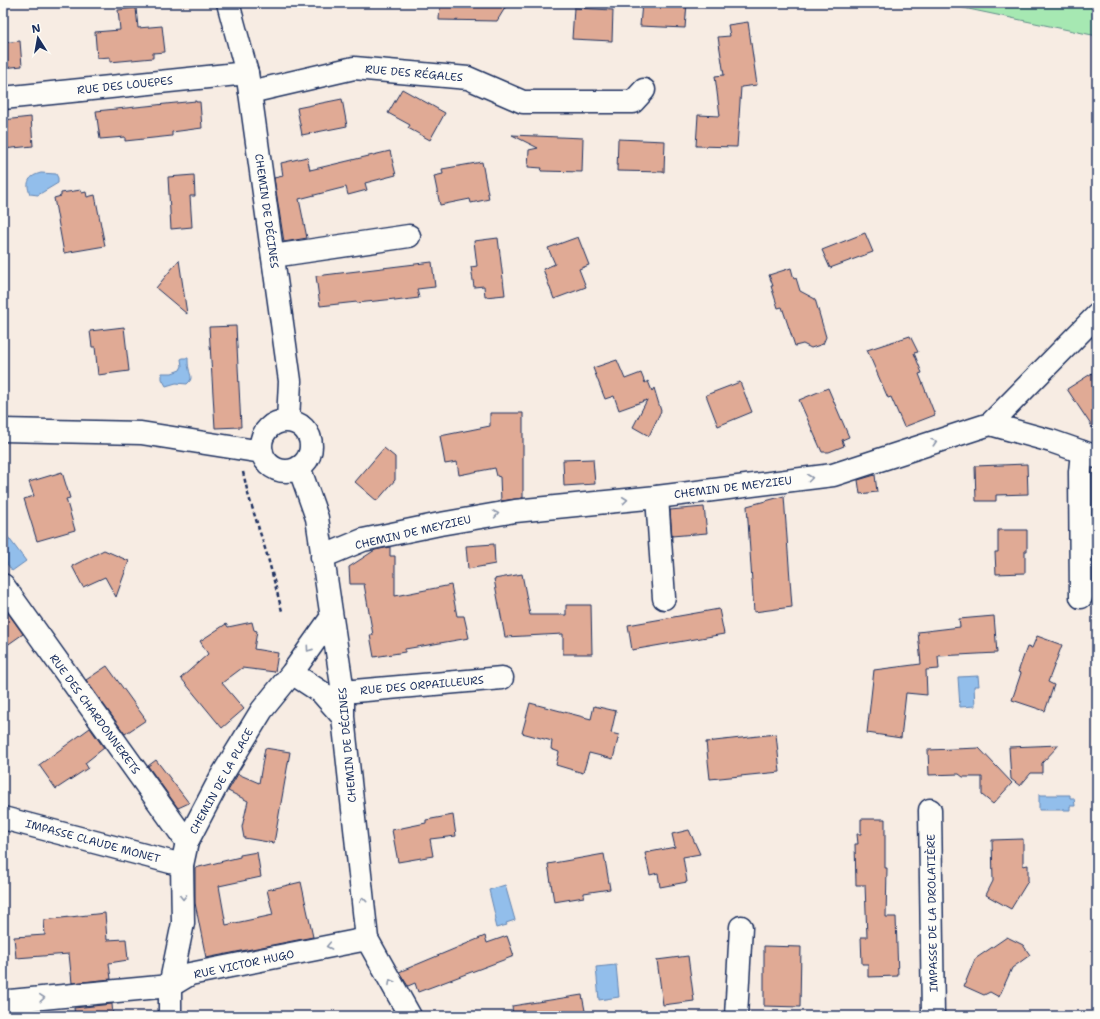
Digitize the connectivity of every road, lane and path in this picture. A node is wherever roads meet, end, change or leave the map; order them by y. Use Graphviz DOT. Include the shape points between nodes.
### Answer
graph roads {
  1 [pos="228,3"];
  2 [pos="248,83"];
  3 [pos="644,90"];
  4 [pos="3,98"];
  5 [pos="409,236"];
  6 [pos="274,256"];
  7 [pos="1097,315"];
  8 [pos="288,421"];
  9 [pos="990,424"];
  10 [pos="3,430"];
  11 [pos="238,448"];
  12 [pos="262,452"];
  13 [pos="1090,455"];
  14 [pos="299,467"];
  15 [pos="657,497"];
  16 [pos="322,557"];
  17 [pos="3,585"];
  18 [pos="1081,597"];
  19 [pos="664,598"];
  20 [pos="282,611"];
  21 [pos="331,618"];
  22 [pos="292,673"];
  23 [pos="502,678"];
  24 [pos="343,692"];
  25 [pos="343,717"];
  26 [pos="930,810"];
  27 [pos="3,818"];
  28 [pos="187,842"];
  29 [pos="182,865"];
  30 [pos="741,927"];
  31 [pos="367,939"];
  32 [pos="170,986"];
  33 [pos="3,1000"];
  34 [pos="170,1016"];
  35 [pos="410,1016"];
  36 [pos="736,1016"];
  37 [pos="933,1016"];
  1 -- 2 [label="street, CHEMIN DE DÉCINES"];
  2 -- 3 [label="street, RUE DES RÉGALES" via="354,68 468,78 523,102 633,102"];
  2 -- 4 [label="street, RUE DES LOUEPES"];
  2 -- 6 [label="street, CHEMIN DE DÉCINES"];
  5 -- 6 [label="street"];
  6 -- 8 [label="street, CHEMIN DE DÉCINES" via="290,381"];
  7 -- 9 [label="street, CHEMIN DE MEYZIEU"];
  8 -- 12 [label="street" via="273,424 267,430 261,444"];
  8 -- 14 [label="street" via="302,427 310,440 309,456"];
  9 -- 13 [label="street"];
  15 -- 9 [label="street, CHEMIN DE MEYZIEU, one-way" via="833,475"];
  10 -- 11 [label="street" via="141,433"];
  11 -- 12 [label="street"];
  11 -- 20 [label="path" via="248,494"];
  12 -- 14 [label="street" via="265,459 276,469 292,470"];
  13 -- 18 [label="street" via="1080,472"];
  14 -- 16 [label="street, CHEMIN DE DÉCINES" via="316,518"];
  16 -- 15 [label="street, CHEMIN DE MEYZIEU, one-way" via="363,540 440,524 515,511"];
  15 -- 19 [label="street"];
  16 -- 21 [label="street, CHEMIN DE DÉCINES"];
  17 -- 28 [label="street, RUE DES CHARDONNERETS"];
  21 -- 22 [label="street, CHEMIN DE LA PLACE, one-way"];
  21 -- 24 [label="street, CHEMIN DE DÉCINES"];
  22 -- 25 [label="street" via="321,692"];
  22 -- 28 [label="street, CHEMIN DE LA PLACE" via="258,716 221,777"];
  23 -- 24 [label="street, RUE DES ORPAILLEURS"];
  24 -- 25 [label="street, CHEMIN DE DÉCINES"];
  31 -- 25 [label="street, CHEMIN DE DÉCINES, one-way"];
  26 -- 37 [label="street, IMPASSE DE LA DROLATIÈRE"];
  27 -- 29 [label="street, IMPASSE CLAUDE MONET"];
  28 -- 29 [label="street, CHEMIN DE LA PLACE"];
  29 -- 32 [label="street, CHEMIN DE LA PLACE, one-way" via="184,923"];
  30 -- 36 [label="street"];
  31 -- 32 [label="street, RUE VICTOR HUGO, one-way" via="190,974"];
  35 -- 31 [label="street, CHEMIN DE DÉCINES, one-way"];
  33 -- 32 [label="street, RUE VICTOR HUGO, one-way"];
  32 -- 34 [label="street, CHEMIN DE LA PLACE"];
}
